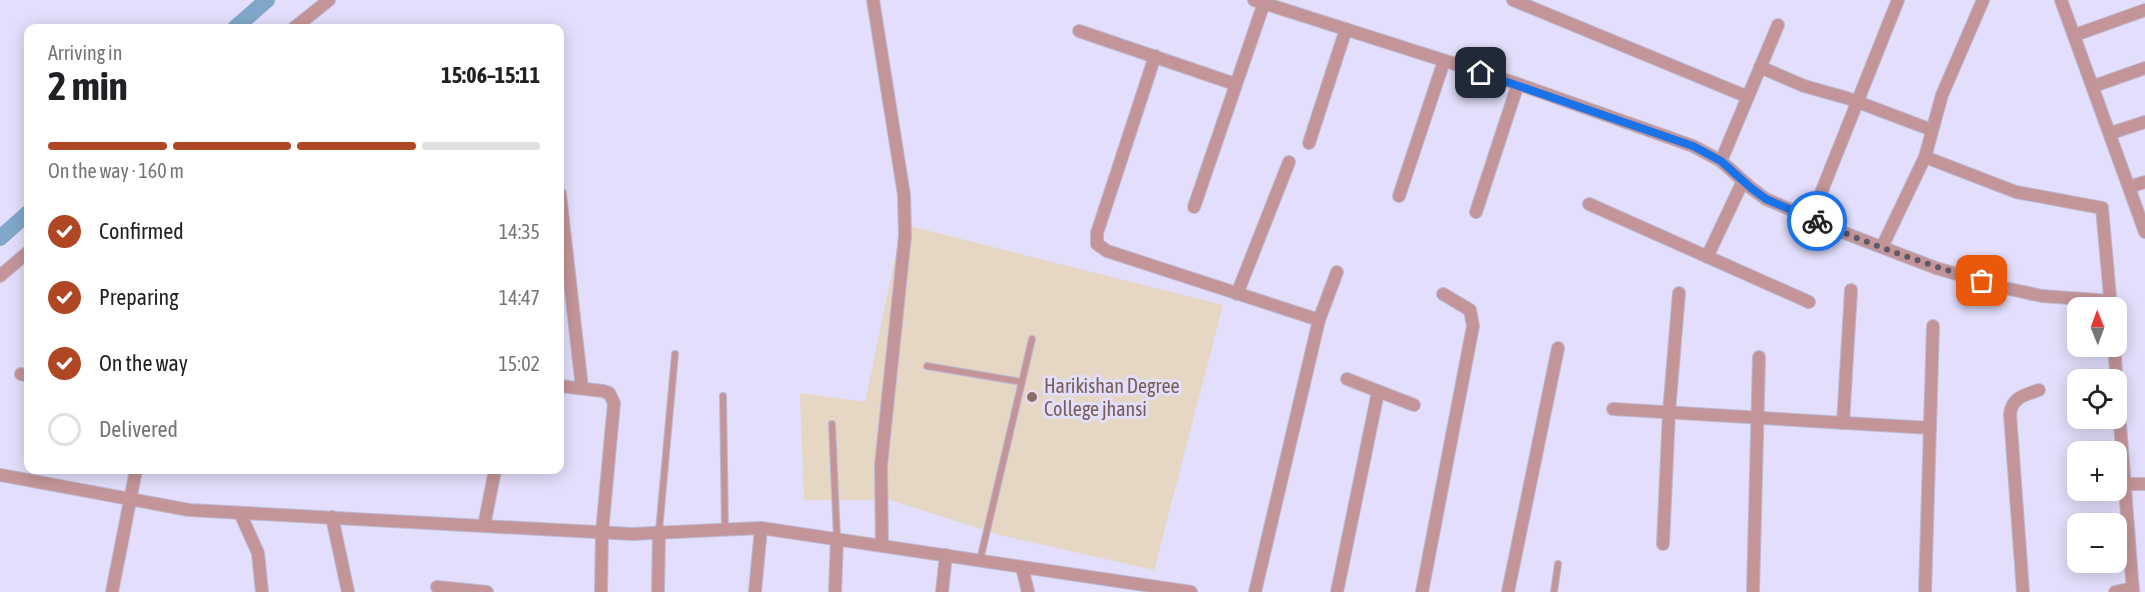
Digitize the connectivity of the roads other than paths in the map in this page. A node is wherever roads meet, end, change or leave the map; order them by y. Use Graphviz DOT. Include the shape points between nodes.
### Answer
graph roads {
  1 [pos="329,0"];
  2 [pos="873,0"];
  3 [pos="1513,0"];
  4 [pos="1898,0"];
  5 [pos="1983,0"];
  6 [pos="2061,0"];
  7 [pos="1259,2"];
  8 [pos="2145,10"];
  9 [pos="299,24"];
  10 [pos="1778,25"];
  11 [pos="1346,29"];
  12 [pos="1078,31"];
  13 [pos="2075,35"];
  14 [pos="1155,56"];
  15 [pos="1444,61"];
  16 [pos="1760,67"];
  17 [pos="2145,68"];
  18 [pos="1235,84"];
  19 [pos="1518,84"];
  20 [pos="2094,86"];
  21 [pos="1748,97"];
  22 [pos="1857,102"];
  23 [pos="2145,122"];
  24 [pos="1932,130"];
  25 [pos="2111,134"];
  26 [pos="1309,143"];
  27 [pos="1925,157"];
  28 [pos="1721,161"];
  29 [pos="1289,162"];
  30 [pos="1743,181"];
  31 [pos="2145,182"];
  32 [pos="2129,187"];
  33 [pos="1399,196"];
  34 [pos="1589,204"];
  35 [pos="1194,207"];
  36 [pos="1476,212"];
  37 [pos="1811,218"];
  38 [pos="564,229"];
  39 [pos="2145,232"];
  40 [pos="1882,247"];
  41 [pos="24,255"];
  42 [pos="1707,257"];
  43 [pos="1336,272"];
  44 [pos="0,276"];
  45 [pos="1851,290"];
  46 [pos="1679,293"];
  47 [pos="1238,294"];
  48 [pos="1443,294"];
  49 [pos="2110,297"];
  50 [pos="2067,299"];
  51 [pos="1809,302"];
  52 [pos="1319,320"];
  53 [pos="1933,326"];
  54 [pos="1032,339"];
  55 [pos="1558,348"];
  56 [pos="675,354"];
  57 [pos="1759,357"];
  58 [pos="2115,357"];
  59 [pos="927,366"];
  60 [pos="1347,379"];
  61 [pos="1022,382"];
  62 [pos="564,386"];
  63 [pos="582,388"];
  64 [pos="2039,390"];
  65 [pos="1378,392"];
  66 [pos="723,396"];
  67 [pos="1414,405"];
  68 [pos="1613,409"];
  69 [pos="1669,412"];
  70 [pos="1757,417"];
  71 [pos="1843,423"];
  72 [pos="832,424"];
  73 [pos="1930,428"];
  74 [pos="2122,441"];
  75 [pos="135,474"];
  76 [pos="494,474"];
  77 [pos="0,475"];
  78 [pos="2145,483"];
  79 [pos="2127,484"];
  80 [pos="130,499"];
  81 [pos="2126,501"];
  82 [pos="240,513"];
  83 [pos="332,517"];
  84 [pos="484,526"];
  85 [pos="761,528"];
  86 [pos="725,530"];
  87 [pos="659,531"];
  88 [pos="602,532"];
  89 [pos="837,539"];
  90 [pos="1663,544"];
  91 [pos="882,546"];
  92 [pos="946,555"];
  93 [pos="980,561"];
  94 [pos="1558,564"];
  95 [pos="1022,567"];
  96 [pos="437,587"];
  97 [pos="456,590"];
  98 [pos="2133,590"];
  99 [pos="112,592"];
  100 [pos="262,592"];
  101 [pos="348,592"];
  102 [pos="487,592"];
  103 [pos="601,592"];
  104 [pos="658,592"];
  105 [pos="755,592"];
  106 [pos="835,592"];
  107 [pos="942,592"];
  108 [pos="1029,592"];
  109 [pos="1191,592"];
  110 [pos="1256,592"];
  111 [pos="1337,592"];
  112 [pos="1422,592"];
  113 [pos="1508,592"];
  114 [pos="1554,592"];
  115 [pos="1753,592"];
  116 [pos="1925,592"];
  117 [pos="2024,592"];
  118 [pos="2115,592"];
  1 -- 9 [label="street"];
  2 -- 91 [label="street" via="904,195 905,236 881,456"];
  3 -- 21 [label="street"];
  4 -- 22 [label="street"];
  5 -- 24 [label="street" via="1942,95"];
  6 -- 13 [label="street"];
  7 -- 11 [label="street"];
  7 -- 18 [label="street"];
  8 -- 13 [label="street"];
  10 -- 16 [label="street"];
  11 -- 15 [label="street"];
  11 -- 26 [label="street"];
  12 -- 14 [label="street"];
  13 -- 20 [label="street"];
  14 -- 18 [label="street"];
  14 -- 47 [label="street" via="1096,244"];
  15 -- 19 [label="street"];
  15 -- 33 [label="street"];
  16 -- 21 [label="street"];
  16 -- 22 [label="street"];
  17 -- 20 [label="street"];
  18 -- 35 [label="street"];
  19 -- 28 [label="street" via="1693,146"];
  19 -- 36 [label="street"];
  20 -- 25 [label="street"];
  21 -- 28 [label="street"];
  22 -- 24 [label="street"];
  22 -- 37 [label="street"];
  23 -- 25 [label="street"];
  24 -- 27 [label="street"];
  25 -- 32 [label="street"];
  27 -- 40 [label="street"];
  27 -- 49 [label="street" via="2016,192 2102,208"];
  28 -- 30 [label="street"];
  29 -- 47 [label="street"];
  30 -- 37 [label="street" via="1766,199"];
  30 -- 42 [label="street"];
  31 -- 32 [label="street"];
  32 -- 39 [label="street"];
  34 -- 42 [label="street"];
  37 -- 40 [label="street"];
  38 -- 63 [label="street"];
  40 -- 50 [label="street" via="2005,288"];
  41 -- 44 [label="street"];
  42 -- 51 [label="street"];
  43 -- 52 [label="street"];
  45 -- 71 [label="street"];
  46 -- 69 [label="street"];
  47 -- 52 [label="street"];
  48 -- 112 [label="street" via="1470,310 1473,326"];
  52 -- 110 [label="street"];
  53 -- 73 [label="street"];
  54 -- 61 [label="lane"];
  55 -- 113 [label="street"];
  56 -- 87 [label="lane"];
  57 -- 70 [label="street"];
  58 -- 74 [label="street"];
  59 -- 61 [label="lane"];
  60 -- 65 [label="street"];
  61 -- 93 [label="lane"];
  62 -- 63 [label="street"];
  63 -- 88 [label="street" via="609,393 614,403"];
  64 -- 117 [label="street" via="2019,397 2010,414"];
  65 -- 67 [label="street"];
  65 -- 111 [label="street"];
  66 -- 86 [label="lane"];
  68 -- 69 [label="street"];
  69 -- 70 [label="street"];
  69 -- 90 [label="street"];
  70 -- 71 [label="street"];
  70 -- 115 [label="street"];
  71 -- 73 [label="street"];
  72 -- 89 [label="lane"];
  73 -- 116 [label="street"];
  75 -- 80 [label="street"];
  76 -- 84 [label="street"];
  77 -- 80 [label="street"];
  78 -- 79 [label="street"];
  80 -- 82 [label="street" via="189,510"];
  80 -- 99 [label="street"];
  81 -- 98 [label="street"];
  82 -- 83 [label="street"];
  82 -- 100 [label="street" via="258,553"];
  83 -- 84 [label="street"];
  83 -- 101 [label="street"];
  84 -- 88 [label="street"];
  85 -- 86 [label="street"];
  85 -- 89 [label="street"];
  85 -- 105 [label="street"];
  86 -- 87 [label="street"];
  87 -- 88 [label="street"];
  87 -- 104 [label="street"];
  88 -- 103 [label="street"];
  89 -- 91 [label="street"];
  89 -- 106 [label="street"];
  91 -- 92 [label="street"];
  92 -- 93 [label="street"];
  92 -- 107 [label="street"];
  93 -- 95 [label="street"];
  94 -- 114 [label="lane"];
  95 -- 108 [label="street"];
  95 -- 109 [label="street"];
  96 -- 97 [label="street"];
  97 -- 102 [label="street"];
  98 -- 118 [label="street"];
}
